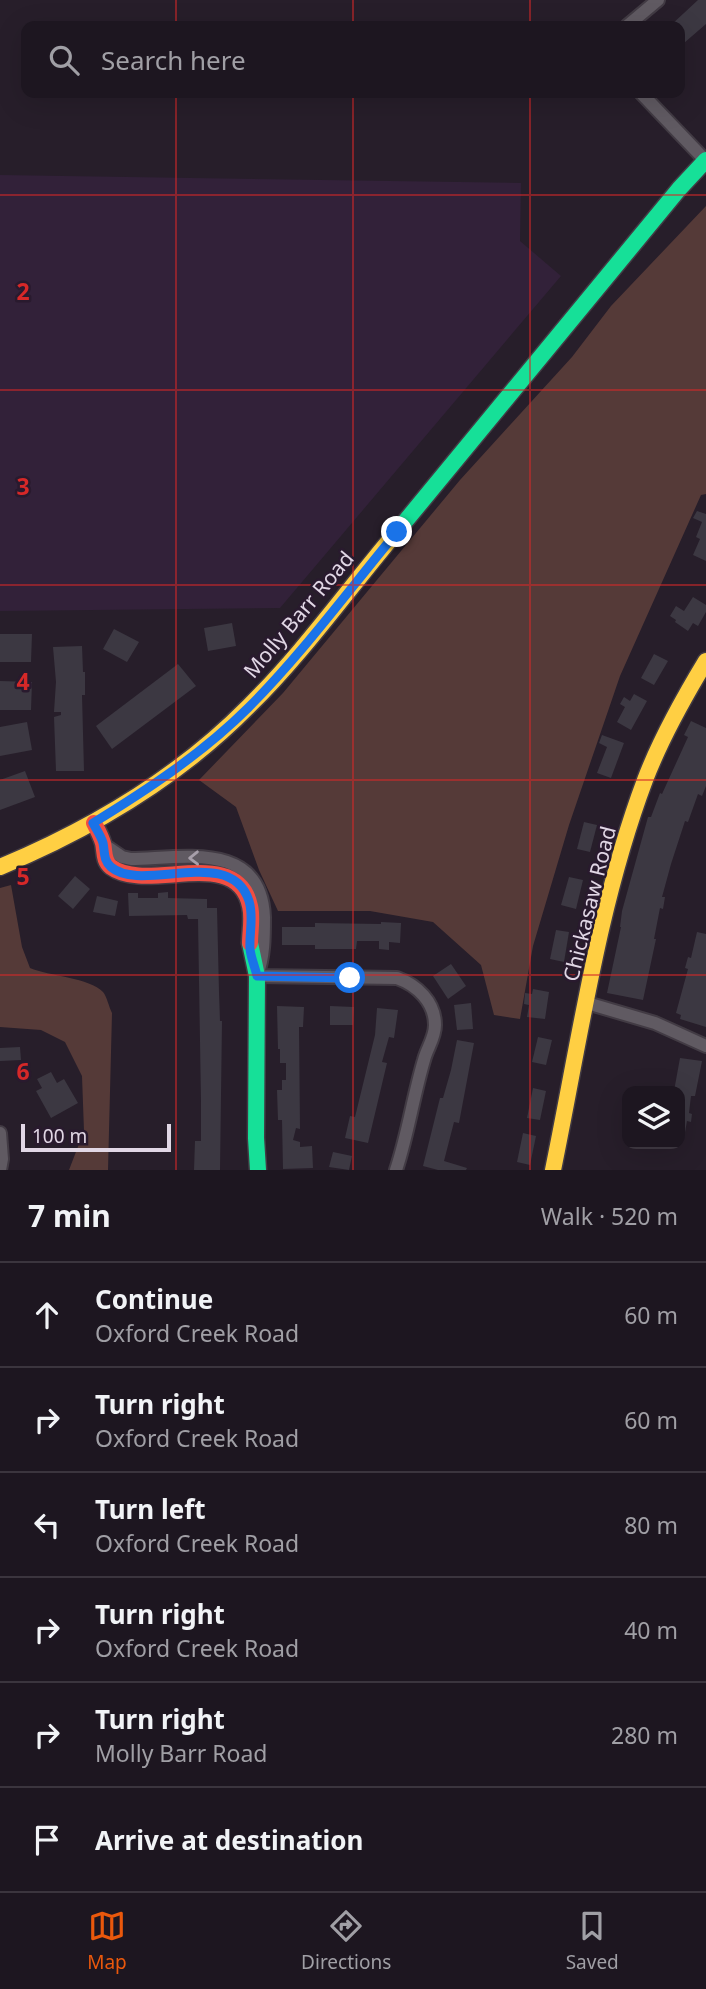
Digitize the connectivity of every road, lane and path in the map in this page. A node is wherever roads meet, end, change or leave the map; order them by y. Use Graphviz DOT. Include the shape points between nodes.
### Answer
graph roads {
  1 [pos="658,0"];
  2 [pos="633,21"];
  3 [pos="645,98"];
  4 [pos="706,160"];
  5 [pos="706,661"];
  6 [pos="93,823"];
  7 [pos="0,867"];
  8 [pos="257,976"];
  9 [pos="587,1003"];
  10 [pos="706,1046"];
  11 [pos="0,1133"];
  12 [pos="0,1170"];
  13 [pos="258,1170"];
  14 [pos="396,1170"];
  15 [pos="553,1170"];
  1 -- 2 [label="street"];
  3 -- 4 [label="street"];
  4 -- 6 [label="main road, Molly Barr Road" via="247,708 198,751"];
  5 -- 9 [label="main road, Chickasaw Road" via="667,731 640,794 613,885"];
  6 -- 7 [label="main road, Molly Barr Road"];
  6 -- 8 [label="main road" via="103,855 125,874 215,873 242,887 249,900 250,950"];
  8 -- 13 [label="main road"];
  8 -- 14 [label="street" via="397,978 429,1001 433,1036"];
  9 -- 10 [label="street" via="655,1023"];
  9 -- 15 [label="main road, Chickasaw Road"];
  11 -- 12 [label="street"];
}
